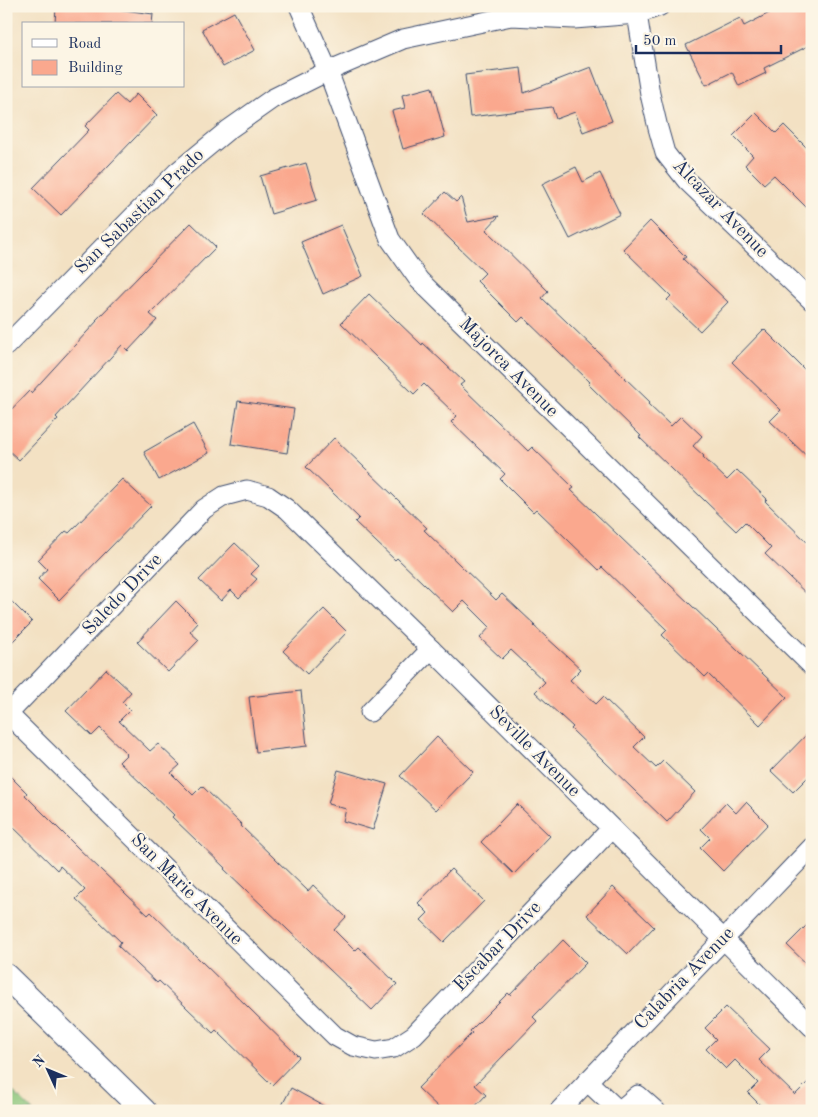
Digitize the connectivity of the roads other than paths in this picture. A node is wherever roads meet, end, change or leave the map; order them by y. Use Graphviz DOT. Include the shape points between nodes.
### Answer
graph roads {
  1 [pos="299,6"];
  2 [pos="660,6"];
  3 [pos="637,14"];
  4 [pos="328,70"];
  5 [pos="812,301"];
  6 [pos="6,346"];
  7 [pos="247,490"];
  8 [pos="431,649"];
  9 [pos="812,666"];
  10 [pos="370,712"];
  11 [pos="7,713"];
  12 [pos="611,829"];
  13 [pos="812,847"];
  14 [pos="723,939"];
  15 [pos="6,976"];
  16 [pos="812,1027"];
  17 [pos="376,1051"];
  18 [pos="587,1081"];
  19 [pos="138,1109"];
  20 [pos="619,1110"];
  21 [pos="558,1111"];
  22 [pos="656,1111"];
  1 -- 4 [label="street, Majorca Avenue"];
  2 -- 3 [label="street, San Sabastian Prado"];
  3 -- 4 [label="street, San Sabastian Prado" via="574,19 511,16 403,39"];
  3 -- 5 [label="street, Alcazar Avenue" via="650,94 665,153 686,181"];
  4 -- 6 [label="street, San Sabastian Prado" via="272,99 177,172"];
  4 -- 9 [label="street, Majorca Avenue" via="390,239 419,280"];
  7 -- 8 [label="street, Seville Avenue" via="268,496 287,509"];
  7 -- 11 [label="street, Saledo Drive" via="224,496 204,509"];
  8 -- 10 [label="street"];
  8 -- 12 [label="street, Seville Avenue"];
  11 -- 17 [label="street, San Marie Avenue" via="335,1036 353,1046"];
  12 -- 14 [label="street, Seville Avenue"];
  12 -- 17 [label="street, Escabar Drive" via="414,1035 394,1048"];
  13 -- 14 [label="street, Calabria Avenue"];
  14 -- 16 [label="street, Seville Avenue"];
  14 -- 18 [label="street, Calabria Avenue"];
  15 -- 19 [label="main road"];
  18 -- 20 [label="street"];
  18 -- 21 [label="street, Calabria Avenue"];
  20 -- 22 [label="street" via="638,1095"];
}
